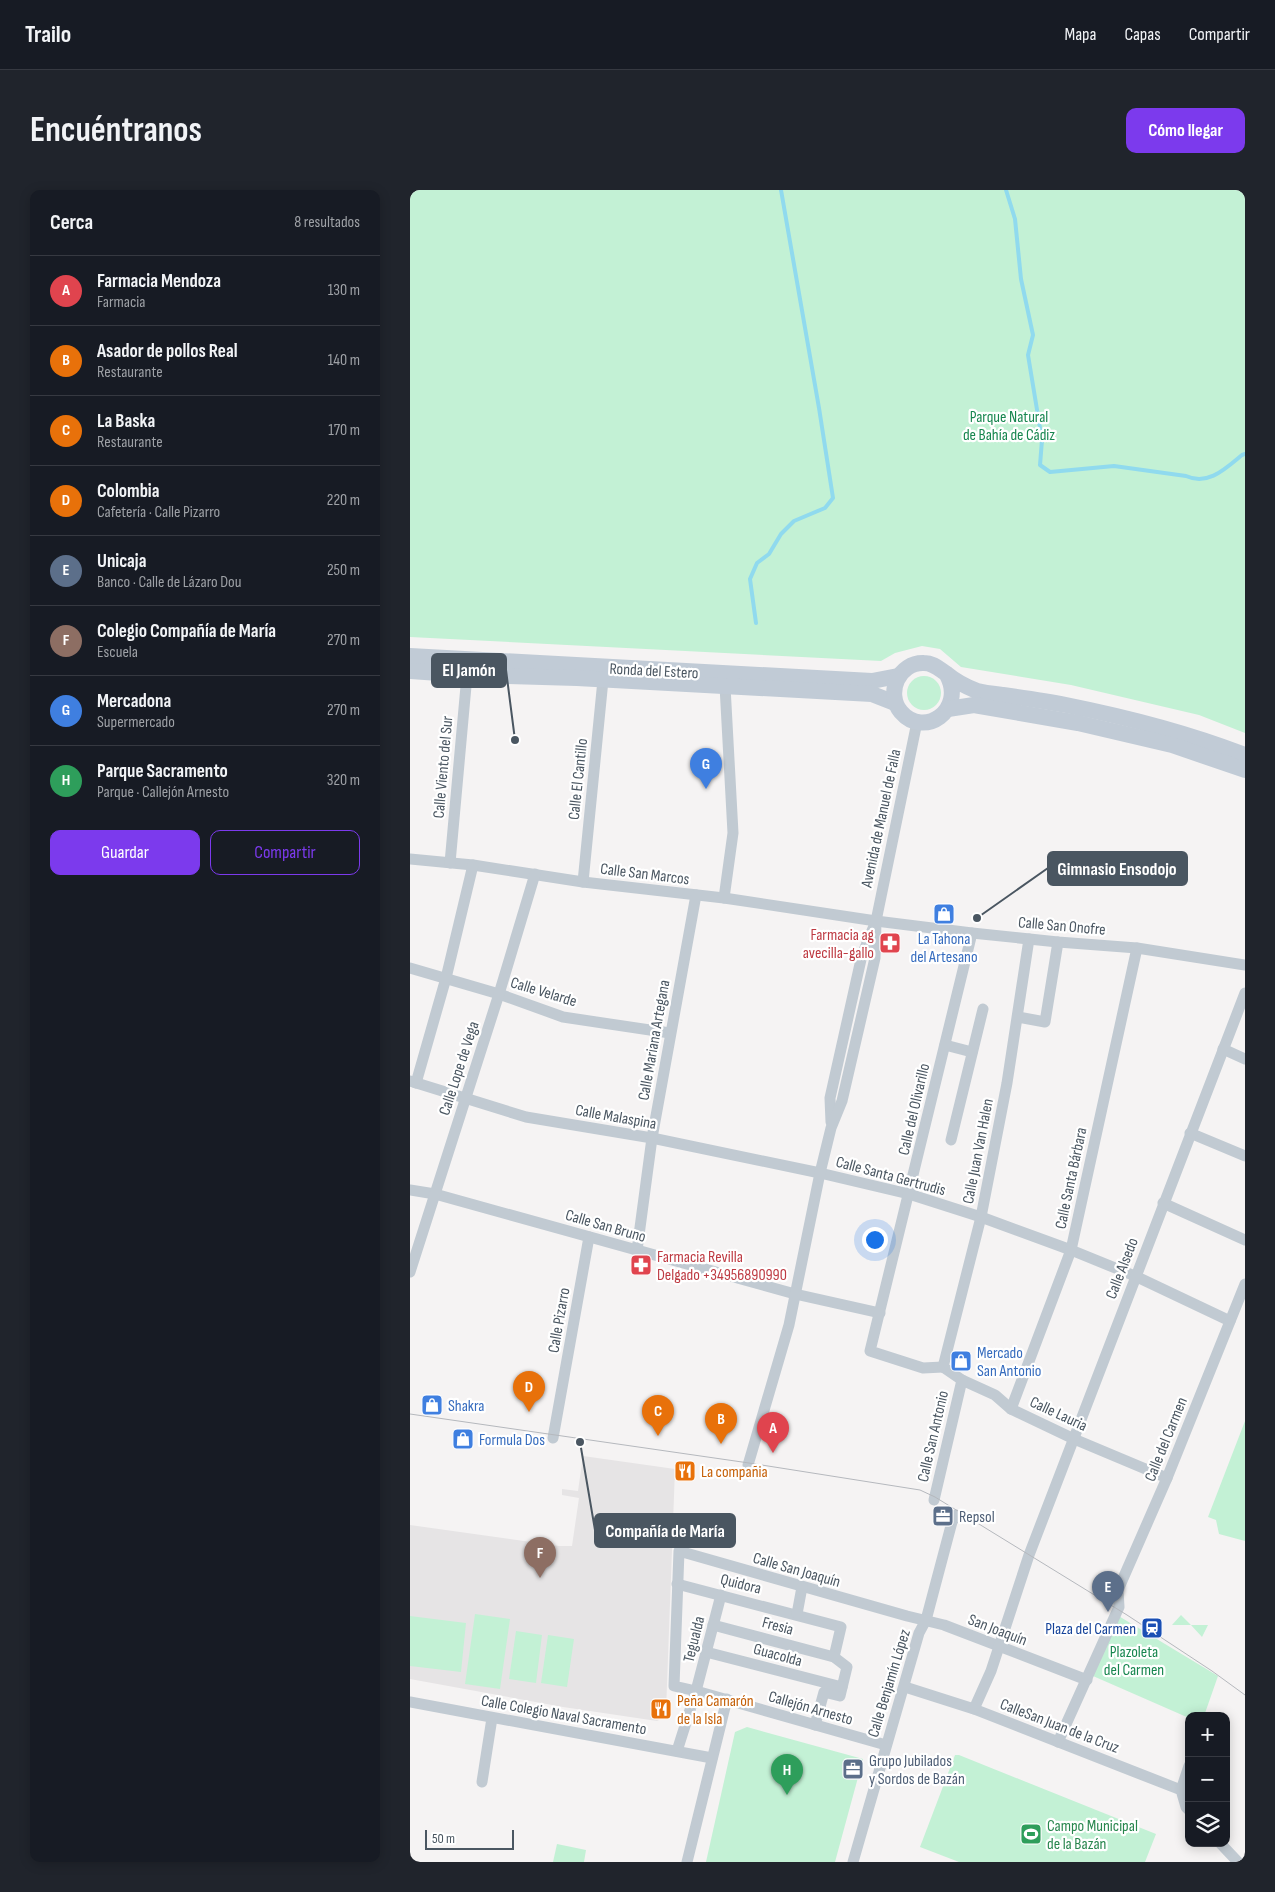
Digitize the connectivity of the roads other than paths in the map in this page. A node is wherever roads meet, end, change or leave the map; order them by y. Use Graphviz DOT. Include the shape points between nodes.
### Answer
graph roads {
  1 [pos="410,656"];
  2 [pos="410,671"];
  3 [pos="468,675"];
  4 [pos="947,675"];
  5 [pos="898,676"];
  6 [pos="604,680"];
  7 [pos="725,686"];
  8 [pos="895,703"];
  9 [pos="948,708"];
  10 [pos="917,722"];
  11 [pos="1245,755"];
  12 [pos="1245,770"];
  13 [pos="410,859"];
  14 [pos="450,863"];
  15 [pos="473,865"];
  16 [pos="535,874"];
  17 [pos="583,882"];
  18 [pos="696,895"];
  19 [pos="724,898"];
  20 [pos="876,921"];
  21 [pos="972,933"];
  22 [pos="1030,939"];
  23 [pos="1058,942"];
  24 [pos="1137,948"];
  25 [pos="1245,965"];
  26 [pos="410,968"];
  27 [pos="446,978"];
  28 [pos="1245,993"];
  29 [pos="498,994"];
  30 [pos="983,1009"];
  31 [pos="1018,1017"];
  32 [pos="670,1033"];
  33 [pos="945,1045"];
  34 [pos="1223,1049"];
  35 [pos="972,1052"];
  36 [pos="1245,1059"];
  37 [pos="413,1082"];
  38 [pos="466,1098"];
  39 [pos="1190,1133"];
  40 [pos="652,1138"];
  41 [pos="951,1140"];
  42 [pos="1245,1156"];
  43 [pos="820,1173"];
  44 [pos="410,1190"];
  45 [pos="435,1194"];
  46 [pos="909,1194"];
  47 [pos="1163,1203"];
  48 [pos="981,1217"];
  49 [pos="589,1237"];
  50 [pos="1245,1240"];
  51 [pos="638,1250"];
  52 [pos="1071,1250"];
  53 [pos="410,1272"];
  54 [pos="1135,1276"];
  55 [pos="1245,1284"];
  56 [pos="795,1294"];
  57 [pos="880,1313"];
  58 [pos="1230,1322"];
  59 [pos="943,1367"];
  60 [pos="962,1380"];
  61 [pos="1011,1409"];
  62 [pos="553,1438"];
  63 [pos="1074,1438"];
  64 [pos="748,1465"];
  65 [pos="1167,1478"];
  66 [pos="934,1500"];
  67 [pos="956,1515"];
  68 [pos="677,1584"];
  69 [pos="802,1587"];
  70 [pos="721,1595"];
  71 [pos="797,1614"];
  72 [pos="926,1620"];
  73 [pos="713,1625"];
  74 [pos="998,1646"];
  75 [pos="706,1652"];
  76 [pos="834,1657"];
  77 [pos="1086,1680"];
  78 [pos="905,1687"];
  79 [pos="842,1688"];
  80 [pos="696,1691"];
  81 [pos="727,1699"];
  82 [pos="410,1702"];
  83 [pos="974,1709"];
  84 [pos="492,1718"];
  85 [pos="815,1725"];
  86 [pos="1058,1742"];
  87 [pos="886,1745"];
  88 [pos="677,1751"];
  89 [pos="712,1758"];
  90 [pos="1185,1778"];
  91 [pos="482,1782"];
  92 [pos="1181,1790"];
  93 [pos="1185,1804"];
  94 [pos="1224,1847"];
  95 [pos="687,1862"];
  96 [pos="853,1862"];
  97 [pos="1238,1862"];
  1 -- 5 [label="street, Ronda del Estero" via="872,681"];
  2 -- 3 [label="street, Ronda del Estero"];
  3 -- 6 [label="street, Ronda del Estero"];
  3 -- 14 [label="street, Calle Viento del Sur"];
  4 -- 5 [label="street" via="932,664 922,663 913,664"];
  4 -- 9 [label="street" via="953,691"];
  4 -- 11 [label="street" via="977,691 1118,717"];
  5 -- 8 [label="street" via="894,684"];
  6 -- 7 [label="street, Ronda del Estero"];
  6 -- 17 [label="street, Calle El Cantillo"];
  7 -- 8 [label="street, Ronda del Estero" via="872,694"];
  7 -- 19 [label="street" via="733,832"];
  8 -- 10 [label="street" via="900,712"];
  9 -- 10 [label="street" via="935,720"];
  9 -- 12 [label="street" via="974,704 1087,724 1172,745"];
  10 -- 20 [label="street, Avenida de Manuel de Falla"];
  13 -- 14 [label="street, Calle San Marcos"];
  14 -- 15 [label="street, Calle San Marcos"];
  15 -- 16 [label="street, Calle San Marcos"];
  15 -- 27 [label="street"];
  16 -- 17 [label="street, Calle San Marcos"];
  16 -- 29 [label="street, Calle Lope de Vega"];
  17 -- 18 [label="street, Calle San Marcos"];
  18 -- 19 [label="street, Calle San Marcos"];
  18 -- 32 [label="street, Calle Mariana Artegana"];
  19 -- 20 [label="street, Calle San Marcos"];
  20 -- 21 [label="street, Calle San Onofre"];
  20 -- 43 [label="street, Avenida de Manuel de Falla" via="875,958 842,1100"];
  21 -- 22 [label="street, Calle San Onofre"];
  21 -- 33 [label="street, Calle del Olivarillo"];
  22 -- 23 [label="street, Calle San Onofre"];
  22 -- 31 [label="street, Calle Juan Van Halen"];
  23 -- 24 [label="street, Calle San Onofre"];
  23 -- 31 [label="street" via="1045,1022"];
  24 -- 25 [label="street, Calle San Onofre"];
  24 -- 52 [label="street, Calle Santa Bárbara"];
  26 -- 27 [label="street, Calle Velarde"];
  27 -- 29 [label="street, Calle Velarde"];
  27 -- 37 [label="street"];
  28 -- 34 [label="street, Calle Alsedo"];
  29 -- 32 [label="street, Calle Velarde" via="563,1017"];
  29 -- 38 [label="street, Calle Lope de Vega"];
  30 -- 35 [label="street"];
  31 -- 48 [label="street, Calle Juan Van Halen"];
  32 -- 40 [label="street, Calle Mariana Artegana"];
  33 -- 35 [label="street"];
  33 -- 46 [label="street, Calle del Olivarillo"];
  34 -- 36 [label="street"];
  34 -- 39 [label="street, Calle Alsedo"];
  35 -- 41 [label="street"];
  37 -- 38 [label="street, Calle Malaspina"];
  38 -- 40 [label="street, Calle Malaspina" via="526,1117"];
  38 -- 45 [label="street, Calle Lope de Vega"];
  39 -- 42 [label="street"];
  39 -- 47 [label="street, Calle Alsedo"];
  40 -- 43 [label="street, Calle Malaspina"];
  40 -- 51 [label="street, Calle Mariana Artegana"];
  43 -- 46 [label="street, Calle Santa Gertrudis"];
  43 -- 56 [label="street, Avenida de Manuel de Falla"];
  44 -- 45 [label="street, Calle San Bruno"];
  45 -- 49 [label="street, Calle San Bruno"];
  45 -- 53 [label="street, Calle Lope de Vega"];
  46 -- 48 [label="street, Calle Santa Gertrudis"];
  46 -- 57 [label="street, Calle del Olivarillo"];
  47 -- 50 [label="street"];
  47 -- 54 [label="street, Calle Alsedo"];
  48 -- 52 [label="street, Calle Santa Gertrudis"];
  48 -- 59 [label="street, Calle Juan Van Halen"];
  49 -- 51 [label="street, Calle San Bruno"];
  49 -- 62 [label="street, Calle Pizarro"];
  51 -- 56 [label="street, Calle San Bruno"];
  52 -- 54 [label="street, Calle Santa Gertrudis"];
  52 -- 61 [label="street, Calle Santa Bárbara"];
  54 -- 58 [label="street, Calle Santa Gertrudis"];
  54 -- 63 [label="street, Calle Alsedo"];
  55 -- 58 [label="street, Calle del Carmen"];
  56 -- 57 [label="street, Calle San Bruno"];
  56 -- 64 [label="street, Avenida de Manuel de Falla"];
  57 -- 59 [label="street, Calle del Olivarillo" via="870,1351 923,1368"];
  58 -- 65 [label="street, Calle del Carmen"];
  59 -- 60 [label="street, Calle Lauria"];
  60 -- 61 [label="street, Calle Lauria" via="995,1396"];
  60 -- 66 [label="street, Calle San Antonio"];
  61 -- 63 [label="street, Calle Lauria"];
  63 -- 65 [label="street, Calle Lauria"];
  63 -- 74 [label="street, Calle Alsedo"];
  65 -- 77 [label="street, Calle del Carmen" via="1118,1590 1119,1607"];
  67 -- 72 [label="street, Calle Benjamín López"];
  68 -- 69 [label="street, Calle San Joaquín" via="679,1551"];
  68 -- 70 [label="street, Quidora"];
  68 -- 80 [label="street, Callejón Arnesto" via="674,1686"];
  69 -- 71 [label="street"];
  69 -- 72 [label="street, Calle San Joaquín"];
  70 -- 71 [label="street, Quidora"];
  70 -- 73 [label="street, Tegualda"];
  71 -- 76 [label="street, Quidora" via="841,1627"];
  72 -- 74 [label="street, San Joaquín"];
  72 -- 78 [label="street, Calle Benjamín López" via="919,1633"];
  73 -- 75 [label="street, Tegualda"];
  73 -- 76 [label="street, Fresia"];
  74 -- 77 [label="street, San Joaquín"];
  74 -- 83 [label="street, Calle Alsedo"];
  75 -- 79 [label="street, Guacolda"];
  75 -- 80 [label="street, Tegualda"];
  76 -- 79 [label="street" via="847,1666"];
  77 -- 86 [label="street, Calle del Carmen"];
  78 -- 83 [label="street, CalleSan Juan de la Cruz"];
  78 -- 87 [label="street, Calle Benjamín López"];
  79 -- 85 [label="street" via="840,1696 824,1692"];
  80 -- 81 [label="street, Callejón Arnesto"];
  80 -- 88 [label="street, Tegualda"];
  81 -- 85 [label="street, Callejón Arnesto"];
  81 -- 89 [label="street"];
  82 -- 84 [label="street, Calle Colegio Naval Sacramento"];
  83 -- 86 [label="street, CalleSan Juan de la Cruz"];
  84 -- 88 [label="street, Calle Colegio Naval Sacramento"];
  84 -- 91 [label="street"];
  85 -- 87 [label="street, Callejón Arnesto"];
  86 -- 92 [label="street, CalleSan Juan de la Cruz"];
  87 -- 96 [label="street, Calle Benjamín López"];
  88 -- 89 [label="street, Calle Colegio Naval Sacramento"];
  89 -- 95 [label="street"];
  90 -- 92 [label="street"];
  92 -- 93 [label="street"];
  94 -- 97 [label="street"];
}
